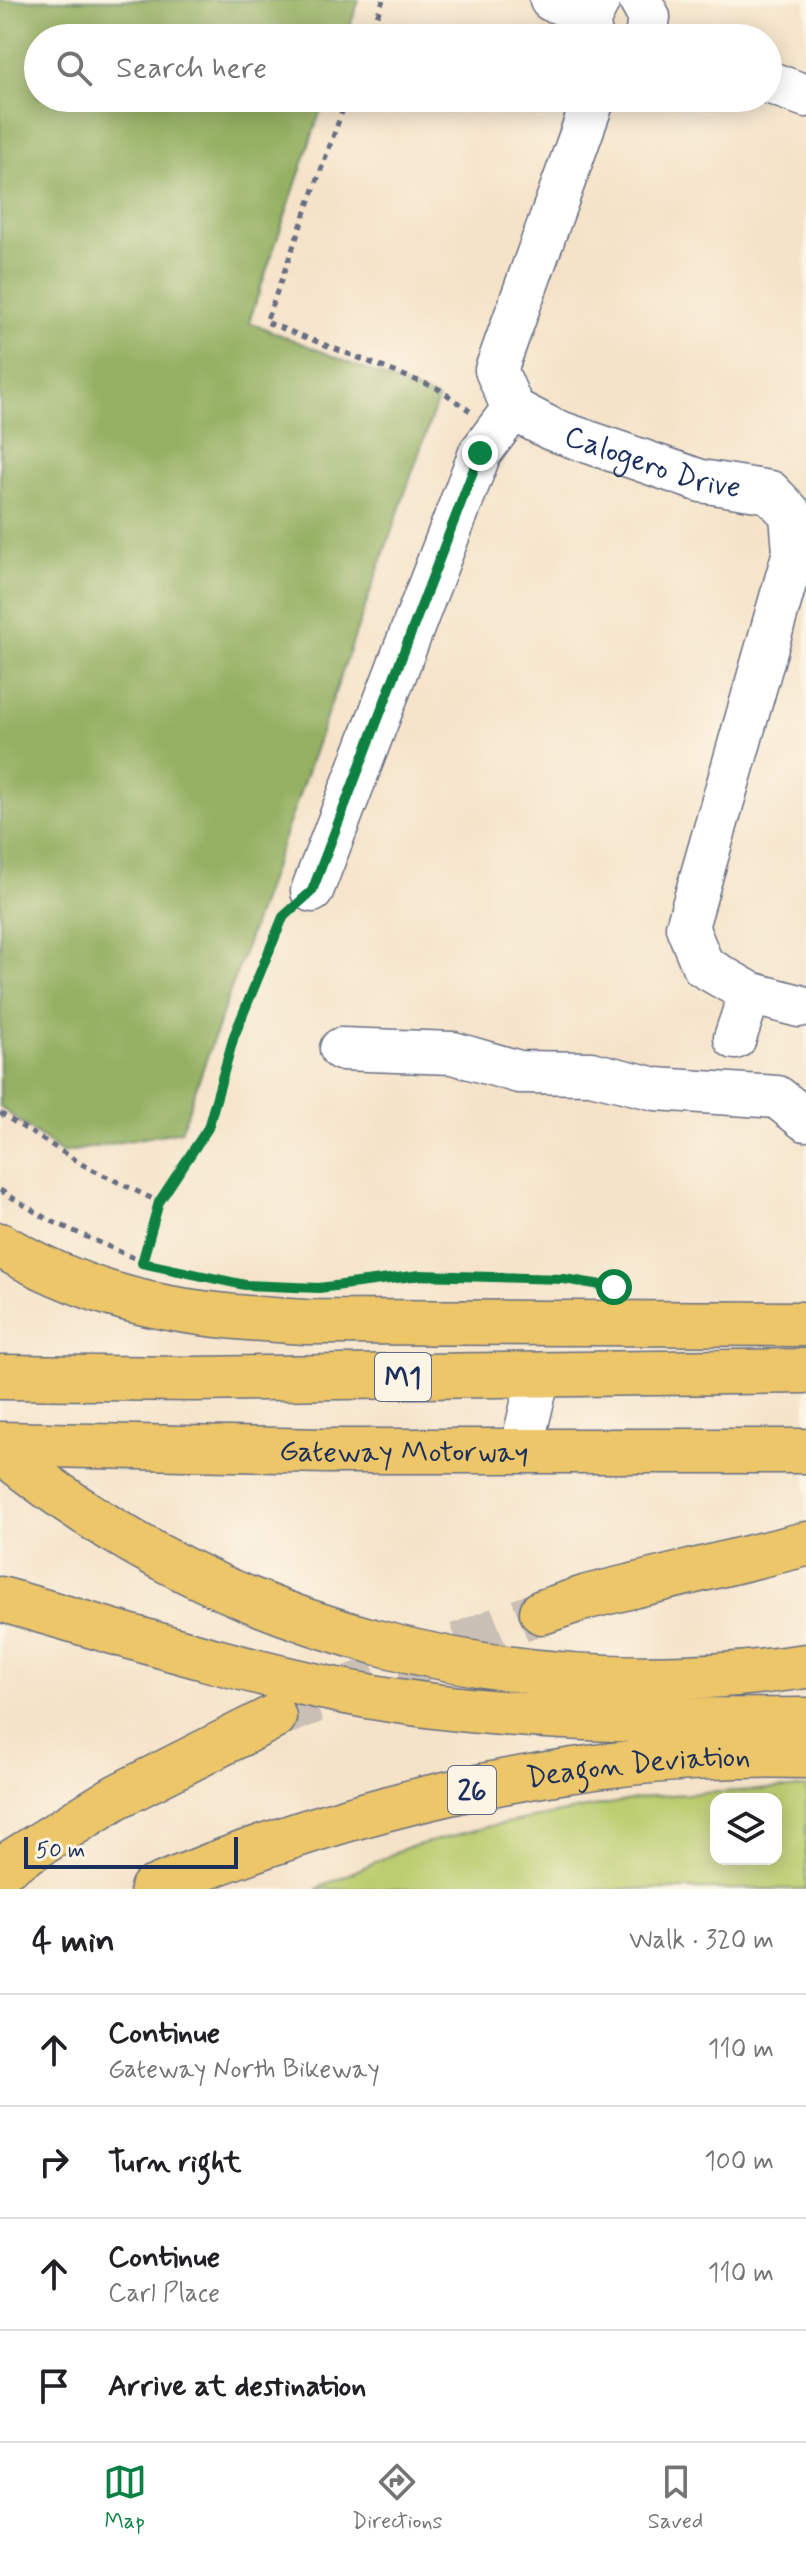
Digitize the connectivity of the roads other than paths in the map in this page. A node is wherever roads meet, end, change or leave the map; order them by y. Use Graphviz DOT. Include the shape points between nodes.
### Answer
graph roads {
  1 [pos="782,87"];
  2 [pos="806,96"];
  3 [pos="589,112"];
  4 [pos="506,419"];
  5 [pos="798,510"];
  6 [pos="312,891"];
  7 [pos="750,993"];
  8 [pos="799,1006"];
  9 [pos="735,1038"];
  10 [pos="341,1049"];
  11 [pos="806,1120"];
  12 [pos="0,1245"];
  13 [pos="806,1324"];
  14 [pos="806,1371"];
  15 [pos="539,1375"];
  16 [pos="0,1377"];
  17 [pos="0,1447"];
  18 [pos="521,1450"];
  19 [pos="806,1451"];
  20 [pos="806,1544"];
  21 [pos="0,1599"];
  22 [pos="542,1612"];
  23 [pos="806,1666"];
  24 [pos="274,1717"];
  25 [pos="806,1720"];
  26 [pos="806,1756"];
  27 [pos="0,1869"];
  28 [pos="152,1889"];
  1 -- 2 [label="street"];
  3 -- 4 [label="street" via="496,370"];
  4 -- 5 [label="street, Calogero Drive" via="551,429 701,481 770,492"];
  4 -- 6 [label="street" via="480,453"];
  5 -- 7 [label="street, Calogero Drive" via="794,552 687,927 703,966"];
  7 -- 8 [label="street, Calogero Drive"];
  7 -- 9 [label="street"];
  10 -- 11 [label="street" via="453,1053 519,1072 591,1073 656,1089 777,1097"];
  12 -- 13 [label="highway" via="84,1288 188,1313 237,1318"];
  14 -- 15 [label="highway, M1"];
  15 -- 16 [label="highway, M1"];
  15 -- 18 [label="street"];
  17 -- 18 [label="highway, Gateway Motorway"];
  17 -- 23 [label="highway" via="96,1520 172,1564 264,1608 372,1644 528,1673 649,1680"];
  18 -- 19 [label="highway, Gateway Motorway"];
  20 -- 22 [label="highway"];
  21 -- 25 [label="highway" via="324,1688 540,1715"];
  24 -- 27 [label="highway" via="116,1797"];
  26 -- 28 [label="highway, Deagon Deviation / 26" via="648,1761 432,1797 312,1830"];
}
